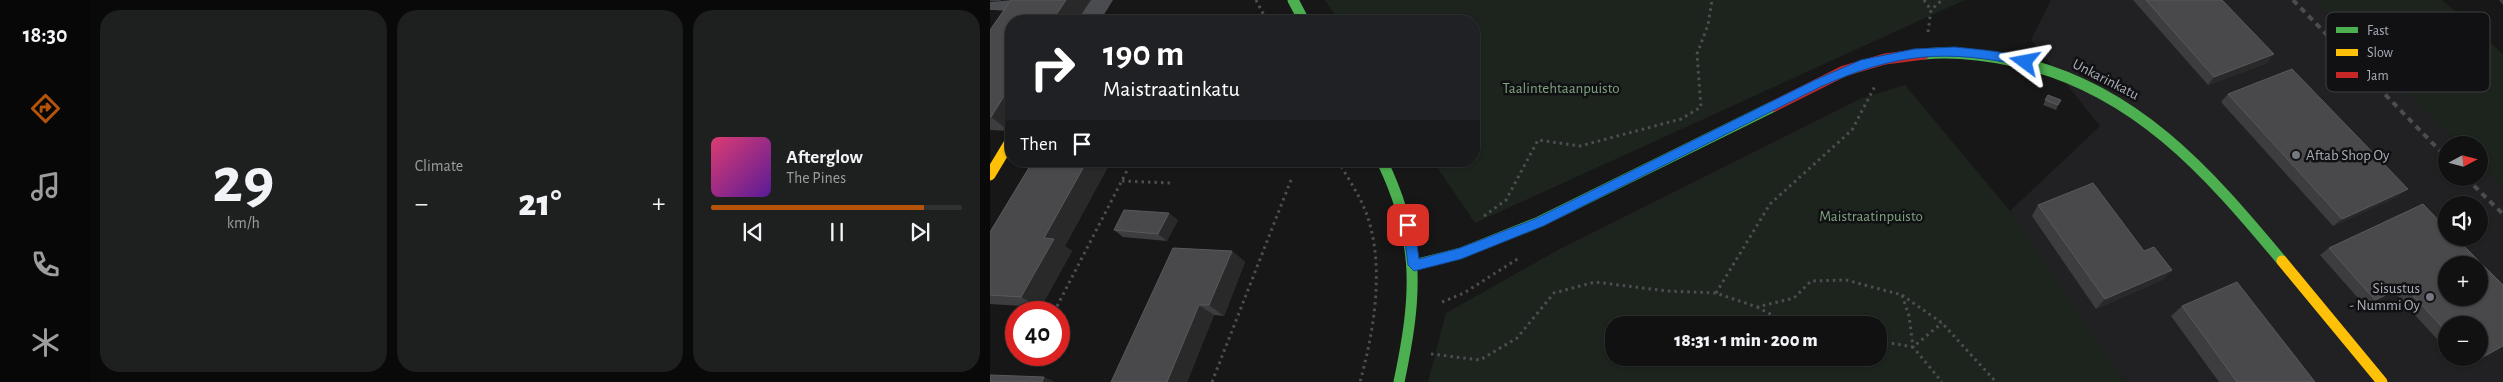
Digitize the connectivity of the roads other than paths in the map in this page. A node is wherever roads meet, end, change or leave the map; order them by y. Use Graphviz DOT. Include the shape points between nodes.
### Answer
graph roads {
  1 [pos="1018,0"];
  2 [pos="1101,0"];
  3 [pos="1293,0"];
  4 [pos="990,6"];
  5 [pos="1092,15"];
  6 [pos="1301,15"];
  7 [pos="1005,150"];
  8 [pos="1385,167"];
  9 [pos="990,175"];
  10 [pos="1414,265"];
  11 [pos="1399,382"];
  12 [pos="2382,382"];
  1 -- 4 [label="lane" via="1014,6"];
  2 -- 5 [label="street"];
  3 -- 6 [label="street"];
  7 -- 9 [label="street"];
  8 -- 10 [label="street" via="1405,213 1412,237"];
  10 -- 11 [label="street" via="1412,305"];
  10 -- 12 [label="street, Unkarinkatu" via="1461,253 1539,222 1844,71 1891,57 1928,52 1975,53 2025,62 2083,81 2147,118 2167,134 2210,177"];
}
